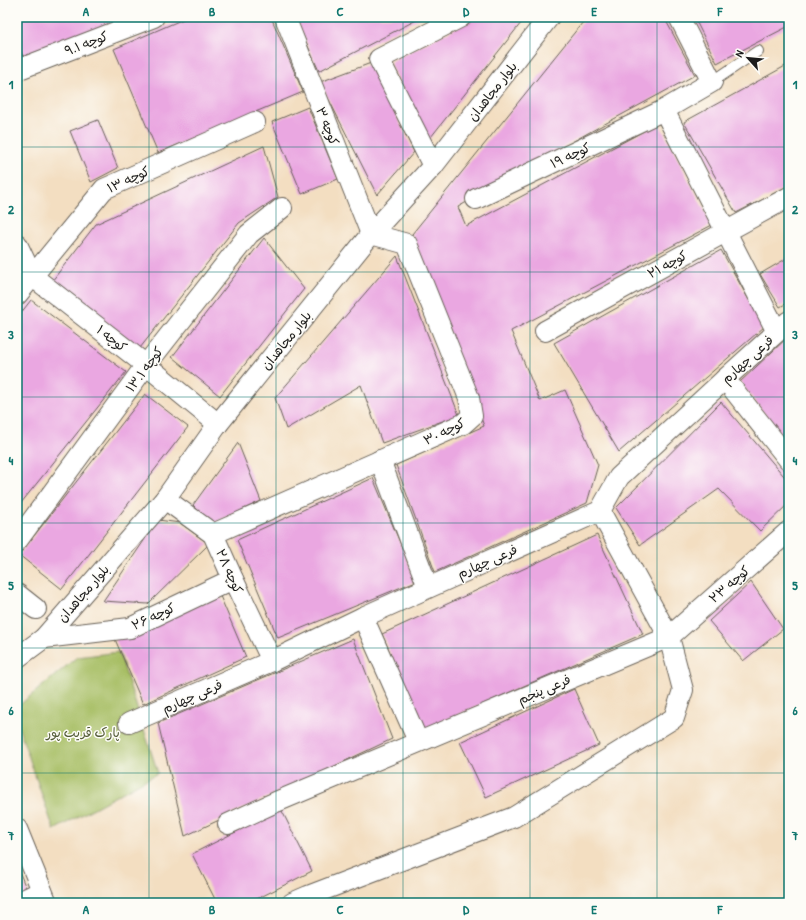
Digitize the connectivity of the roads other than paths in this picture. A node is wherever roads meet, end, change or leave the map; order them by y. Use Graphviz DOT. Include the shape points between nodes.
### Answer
graph roads {
  1 [pos="154,17"];
  2 [pos="285,17"];
  3 [pos="461,17"];
  4 [pos="549,17"];
  5 [pos="679,17"];
  6 [pos="758,51"];
  7 [pos="18,67"];
  8 [pos="712,82"];
  9 [pos="664,110"];
  10 [pos="255,122"];
  11 [pos="433,166"];
  12 [pos="789,197"];
  13 [pos="476,199"];
  14 [pos="282,208"];
  15 [pos="725,232"];
  16 [pos="371,234"];
  17 [pos="17,244"];
  18 [pos="32,276"];
  19 [pos="17,295"];
  20 [pos="783,327"];
  21 [pos="545,331"];
  22 [pos="146,365"];
  23 [pos="724,379"];
  24 [pos="218,424"];
  25 [pos="380,460"];
  26 [pos="789,460"];
  27 [pos="165,499"];
  28 [pos="600,510"];
  29 [pos="789,531"];
  30 [pos="213,534"];
  31 [pos="17,541"];
  32 [pos="233,579"];
  33 [pos="428,587"];
  34 [pos="17,594"];
  35 [pos="36,609"];
  36 [pos="363,616"];
  37 [pos="669,637"];
  38 [pos="44,638"];
  39 [pos="17,658"];
  40 [pos="272,661"];
  41 [pos="129,724"];
  42 [pos="418,741"];
  43 [pos="228,824"];
  44 [pos="17,829"];
  45 [pos="45,897"];
  46 [pos="17,903"];
  47 [pos="292,903"];
  1 -- 7 [label="street, کوچه ۹.۱"];
  2 -- 16 [label="street, کوچه ۳"];
  3 -- 11 [label="street" via="379,60"];
  4 -- 11 [label="street, بلوار مجاهدان"];
  5 -- 8 [label="street"];
  6 -- 8 [label="lane"];
  8 -- 9 [label="street, کوچه ۱۹"];
  9 -- 13 [label="street, کوچه ۱۹"];
  9 -- 15 [label="street"];
  10 -- 18 [label="street, کوچه ۱۳" via="104,189"];
  11 -- 16 [label="street, بلوار مجاهدان"];
  12 -- 15 [label="street, کوچه ۲۱"];
  14 -- 22 [label="street, کوچه ۱۳.۱" via="249,234"];
  15 -- 20 [label="street"];
  15 -- 21 [label="street, کوچه ۲۱"];
  16 -- 24 [label="street, بلوار مجاهدان"];
  16 -- 25 [label="street, کوچه ۳۰" via="406,244 469,398 472,416 463,424"];
  17 -- 18 [label="street, کوچه ۱"];
  18 -- 19 [label="street, کوچه ۱۳"];
  18 -- 22 [label="street, کوچه ۱"];
  20 -- 23 [label="street, فرعی چهارم"];
  22 -- 24 [label="street, کوچه ۱"];
  22 -- 31 [label="street, کوچه ۱۳.۱"];
  23 -- 26 [label="street"];
  23 -- 28 [label="street, فرعی چهارم" via="619,477"];
  24 -- 27 [label="street, بلوار مجاهدان"];
  25 -- 30 [label="street, کوچه ۳۰"];
  25 -- 33 [label="street"];
  27 -- 30 [label="street, کوچه ۲۸"];
  27 -- 38 [label="street, بلوار مجاهدان"];
  28 -- 33 [label="street, فرعی چهارم"];
  28 -- 37 [label="street"];
  29 -- 37 [label="street, کوچه ۲۳"];
  30 -- 32 [label="street, کوچه ۲۸"];
  32 -- 38 [label="street, کوچه ۲۶" via="130,628"];
  32 -- 40 [label="street, کوچه ۲۸"];
  33 -- 36 [label="street, فرعی چهارم"];
  34 -- 35 [label="street"];
  36 -- 40 [label="street, فرعی چهارم"];
  36 -- 42 [label="street"];
  37 -- 42 [label="street, فرعی پنجم"];
  37 -- 47 [label="street" via="683,690 674,718 514,817"];
  38 -- 39 [label="street, بلوار مجاهدان"];
  40 -- 41 [label="street, فرعی چهارم"];
  42 -- 43 [label="street"];
  44 -- 45 [label="street"];
  45 -- 46 [label="street"];
}
